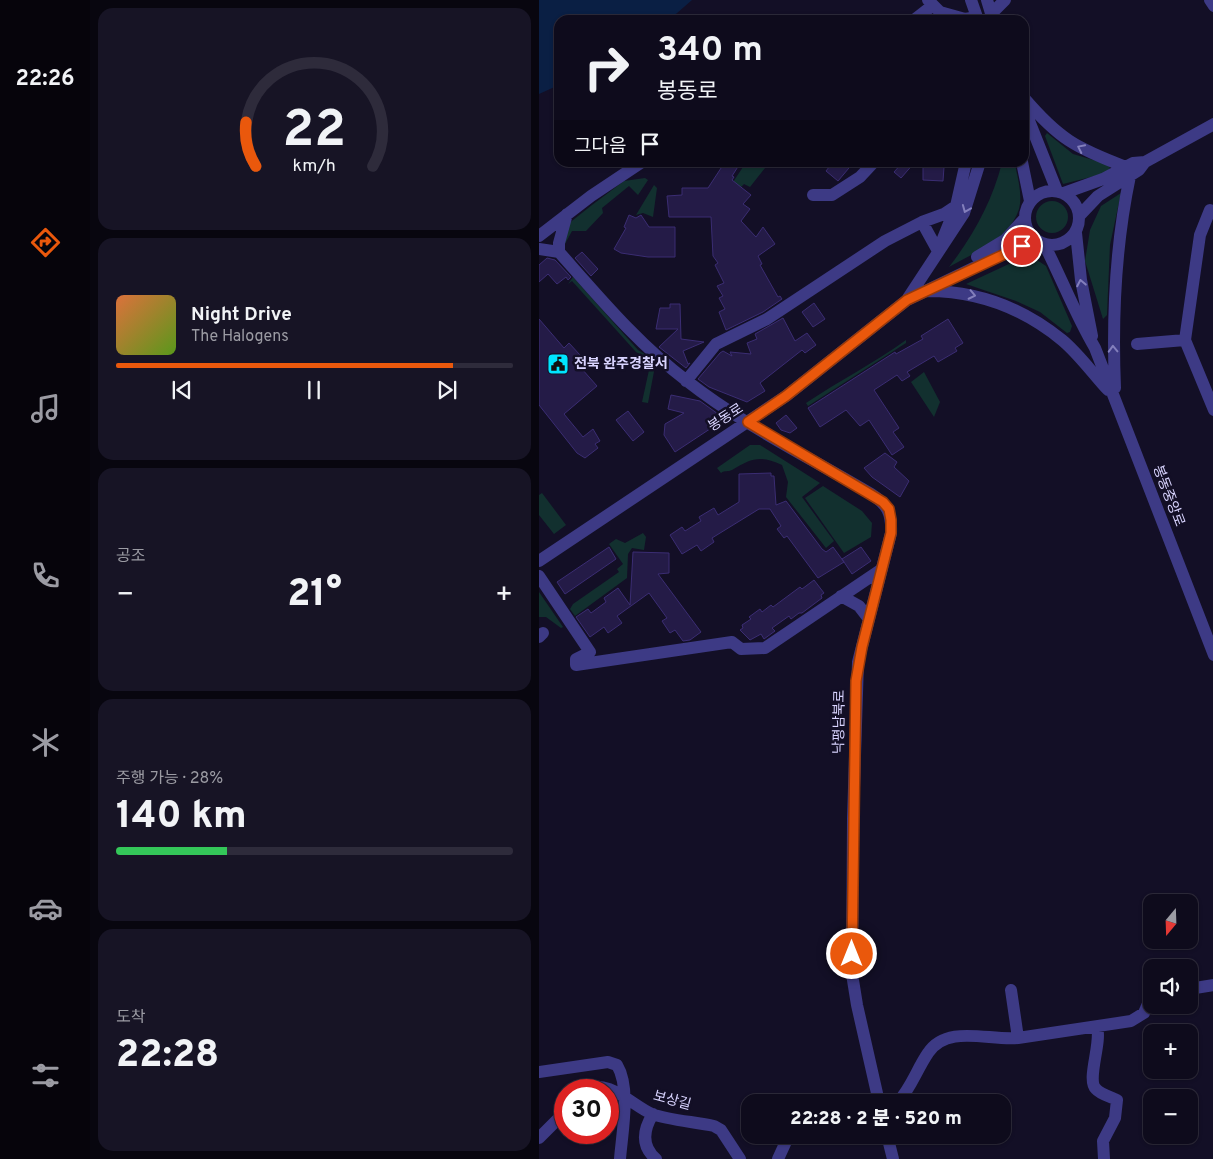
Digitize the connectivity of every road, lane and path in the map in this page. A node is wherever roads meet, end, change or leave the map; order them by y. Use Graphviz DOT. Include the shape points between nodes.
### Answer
graph roads {
  1 [pos="987,0"];
  2 [pos="1005,0"];
  3 [pos="1210,0"];
  4 [pos="1213,6"];
  5 [pos="936,9"];
  6 [pos="924,15"];
  7 [pos="972,15"];
  8 [pos="991,15"];
  9 [pos="994,15"];
  10 [pos="1029,104"];
  11 [pos="1029,120"];
  12 [pos="1213,124"];
  13 [pos="634,167"];
  14 [pos="869,167"];
  15 [pos="963,167"];
  16 [pos="979,167"];
  17 [pos="1023,167"];
  18 [pos="1128,172"];
  19 [pos="1060,192"];
  20 [pos="813,195"];
  21 [pos="1030,201"];
  22 [pos="956,206"];
  23 [pos="1212,212"];
  24 [pos="567,214"];
  25 [pos="1080,215"];
  26 [pos="1025,218"];
  27 [pos="922,222"];
  28 [pos="1076,233"];
  29 [pos="539,236"];
  30 [pos="1040,242"];
  31 [pos="539,249"];
  32 [pos="938,251"];
  33 [pos="559,252"];
  34 [pos="923,291"];
  35 [pos="907,300"];
  36 [pos="1185,340"];
  37 [pos="1137,344"];
  38 [pos="1095,348"];
  39 [pos="686,381"];
  40 [pos="1115,398"];
  41 [pos="1213,410"];
  42 [pos="748,422"];
  43 [pos="539,561"];
  44 [pos="882,569"];
  45 [pos="539,576"];
  46 [pos="841,596"];
  47 [pos="869,619"];
  48 [pos="1213,655"];
  49 [pos="1213,985"];
  50 [pos="1198,988"];
  51 [pos="1011,990"];
  52 [pos="1143,1014"];
  53 [pos="1097,1027"];
  54 [pos="1018,1038"];
  55 [pos="539,1072"];
  56 [pos="877,1094"];
  57 [pos="904,1094"];
  58 [pos="619,1095"];
  59 [pos="624,1098"];
  60 [pos="653,1114"];
  61 [pos="554,1123"];
  62 [pos="539,1138"];
  63 [pos="785,1144"];
  64 [pos="889,1144"];
  65 [pos="620,1159"];
  66 [pos="656,1159"];
  67 [pos="739,1159"];
  68 [pos="778,1159"];
  69 [pos="893,1159"];
  70 [pos="1104,1159"];
  1 -- 8 [label="street"];
  2 -- 9 [label="street"];
  3 -- 4 [label="street"];
  5 -- 6 [label="street"];
  5 -- 7 [label="street"];
  18 -- 10 [label="street, one-way" via="1069,142"];
  11 -- 19 [label="street"];
  12 -- 18 [label="street" via="1145,162 1139,170"];
  13 -- 24 [label="street"];
  14 -- 20 [label="street" via="832,195"];
  15 -- 22 [label="street"];
  16 -- 32 [label="street, one-way" via="965,213"];
  17 -- 21 [label="street"];
  18 -- 19 [label="street"];
  18 -- 25 [label="street"];
  40 -- 18 [label="street, one-way" via="1113,292"];
  19 -- 21 [label="street" via="1042,192"];
  19 -- 25 [label="street" via="1077,206"];
  21 -- 26 [label="street"];
  22 -- 27 [label="street"];
  22 -- 32 [label="street"];
  23 -- 36 [label="street" via="1200,235"];
  24 -- 29 [label="street"];
  24 -- 33 [label="street"];
  25 -- 28 [label="street, 봉동중앙로"];
  26 -- 30 [label="street, 봉동중앙로" via="1026,226"];
  26 -- 34 [label="street, 봉동로" via="1005,240 935,277"];
  27 -- 32 [label="street"];
  27 -- 39 [label="street" via="885,241 767,319 716,344"];
  28 -- 30 [label="street" via="1062,244"];
  38 -- 28 [label="street, 봉동중앙로, one-way" via="1081,280"];
  30 -- 34 [label="street, 봉동로"];
  30 -- 38 [label="street, 봉동중앙로" via="1059,271 1075,315"];
  31 -- 33 [label="street"];
  32 -- 35 [label="street"];
  33 -- 39 [label="street, 낙평남북로" via="638,340"];
  34 -- 35 [label="street, 봉동로"];
  34 -- 40 [label="street, one-way" via="976,296 1028,316 1062,340"];
  35 -- 42 [label="street, 봉동로" via="786,396"];
  36 -- 37 [label="street"];
  36 -- 41 [label="street"];
  38 -- 40 [label="street, 봉동중앙로"];
  39 -- 42 [label="street, 낙평남북로"];
  40 -- 48 [label="street, 봉동중앙로"];
  42 -- 43 [label="street, 봉동로"];
  42 -- 44 [label="street, 낙평남북로" via="883,502 889,509 891,520"];
  44 -- 46 [label="street"];
  44 -- 47 [label="street, 낙평남북로"];
  45 -- 46 [label="street" via="590,652 576,658 576,665 732,642 741,649 765,648"];
  46 -- 47 [label="street" via="853,601"];
  47 -- 56 [label="street, 낙평남북로" via="856,681 852,974"];
  49 -- 50 [label="street"];
  51 -- 54 [label="street"];
  52 -- 53 [label="street" via="1139,1018"];
  53 -- 54 [label="street"];
  53 -- 70 [label="street" via="1100,1035 1093,1085 1096,1090 1117,1100 1115,1118 1103,1141"];
  54 -- 57 [label="street" via="1003,1040 961,1036 940,1040 927,1054"];
  55 -- 59 [label="street" via="608,1062 617,1065 623,1075"];
  58 -- 59 [label="street, 보상길"];
  59 -- 60 [label="street, 보상길"];
  59 -- 65 [label="street"];
  60 -- 66 [label="street" via="644,1132 649,1153"];
  60 -- 67 [label="street, 보상길" via="721,1130"];
  61 -- 62 [label="street"];
  63 -- 68 [label="street"];
  64 -- 69 [label="street"];
}
